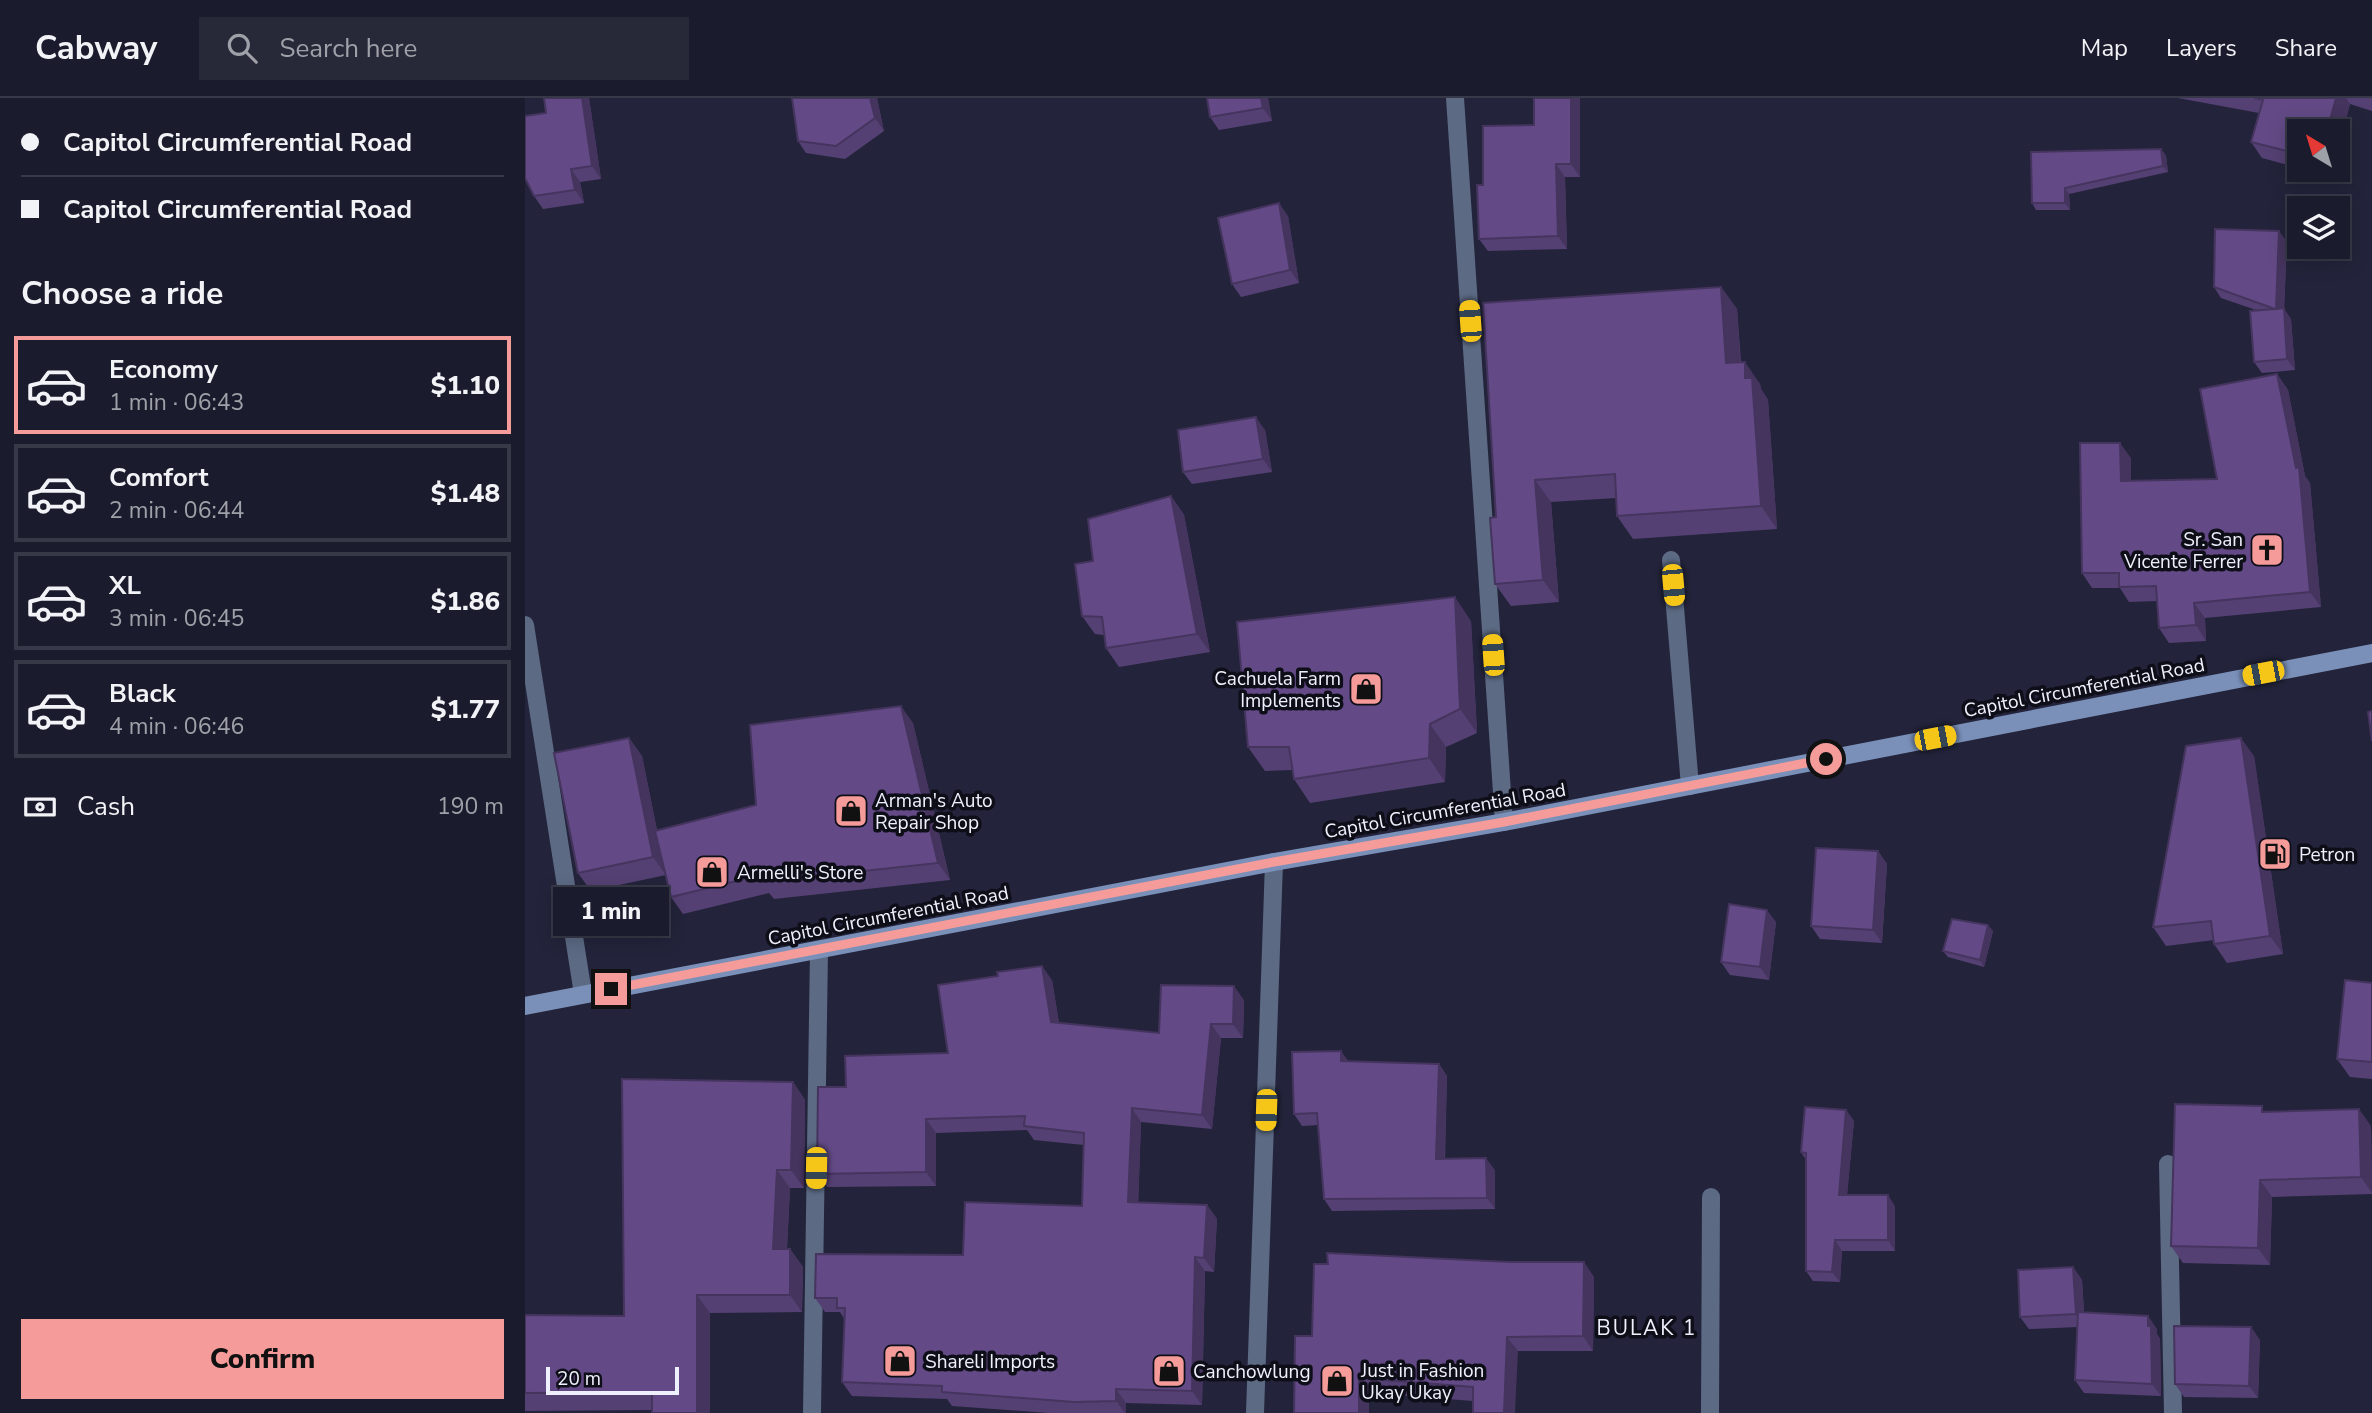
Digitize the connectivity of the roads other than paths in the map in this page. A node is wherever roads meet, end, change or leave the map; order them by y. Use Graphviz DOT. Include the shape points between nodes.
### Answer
graph roads {
  1 [pos="1454,98"];
  2 [pos="1671,560"];
  3 [pos="525,625"];
  4 [pos="2372,653"];
  5 [pos="1690,786"];
  6 [pos="1504,822"];
  7 [pos="1274,862"];
  8 [pos="818,951"];
  9 [pos="583,994"];
  10 [pos="525,1006"];
  11 [pos="2168,1164"];
  12 [pos="1710,1198"];
  13 [pos="812,1413"];
  14 [pos="1255,1413"];
  15 [pos="1710,1413"];
  16 [pos="2173,1413"];
  1 -- 6 [label="street"];
  2 -- 5 [label="street"];
  3 -- 9 [label="street"];
  4 -- 5 [label="main road, Capitol Circumferential Road"];
  5 -- 6 [label="main road, Capitol Circumferential Road"];
  6 -- 7 [label="main road, Capitol Circumferential Road"];
  7 -- 8 [label="main road, Capitol Circumferential Road"];
  7 -- 14 [label="street"];
  8 -- 9 [label="main road, Capitol Circumferential Road"];
  8 -- 13 [label="street"];
  9 -- 10 [label="main road, Capitol Circumferential Road"];
  11 -- 16 [label="street"];
  12 -- 15 [label="street"];
}
